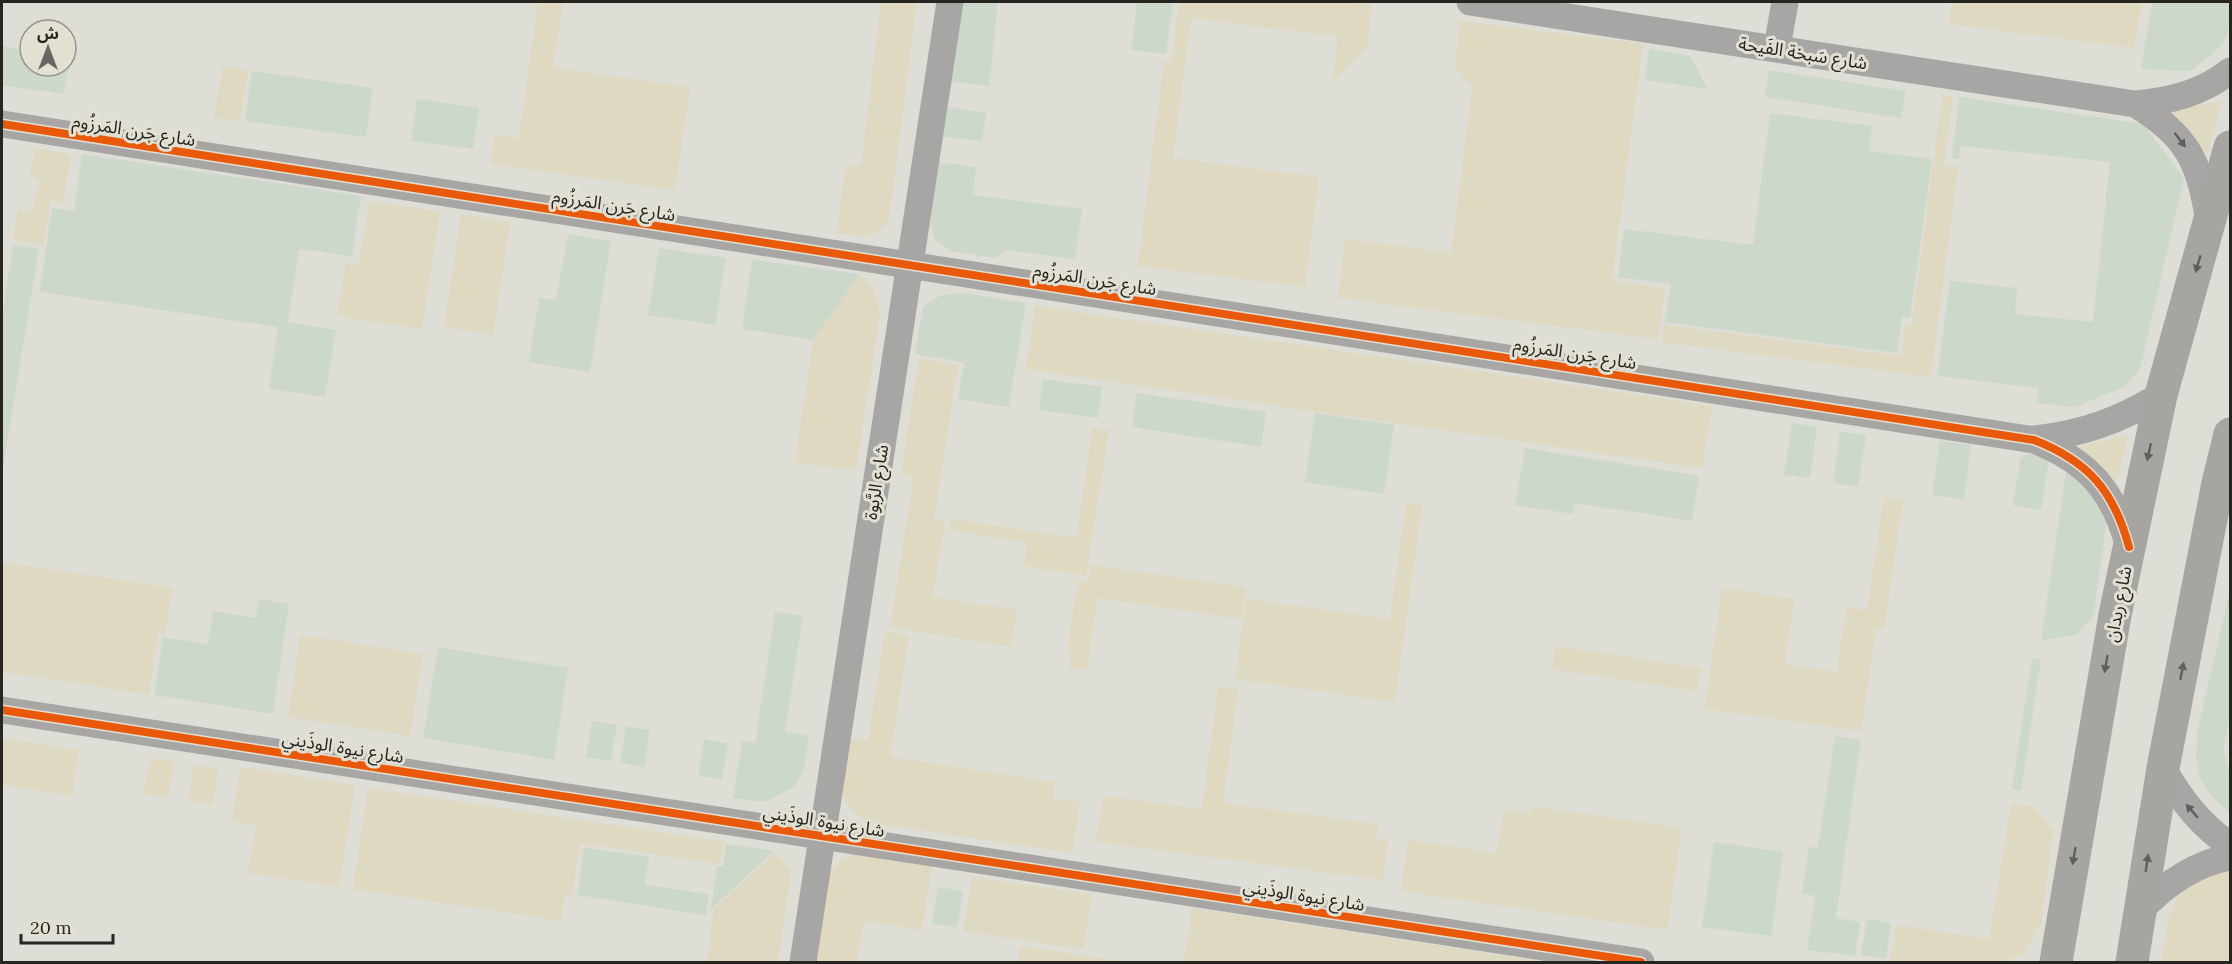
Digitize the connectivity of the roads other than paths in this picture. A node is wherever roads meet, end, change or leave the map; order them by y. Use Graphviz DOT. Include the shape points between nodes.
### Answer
graph roads {
  1 [pos="950,2"];
  2 [pos="1470,2"];
  3 [pos="1785,2"];
  4 [pos="1537,7"];
  5 [pos="1777,48"];
  6 [pos="2230,71"];
  7 [pos="2135,104"];
  8 [pos="2,124"];
  9 [pos="2230,147"];
  10 [pos="2209,223"];
  11 [pos="909,265"];
  12 [pos="2161,395"];
  13 [pos="2230,434"];
  14 [pos="2034,440"];
  15 [pos="2129,547"];
  16 [pos="2,710"];
  17 [pos="2163,768"];
  18 [pos="822,836"];
  19 [pos="2230,845"];
  20 [pos="2230,857"];
  21 [pos="2140,911"];
  22 [pos="2053,959"];
  23 [pos="803,963"];
  24 [pos="1641,963"];
  25 [pos="2132,963"];
  1 -- 11 [label="street, شارع الرَّبوة"];
  2 -- 4 [label="street, شارع سَبخة الفَيحة"];
  3 -- 5 [label="street"];
  4 -- 5 [label="street, شارع سَبخة الفَيحة"];
  5 -- 7 [label="street, شارع سَبخة الفَيحة"];
  6 -- 7 [label="street, شارع سَبخة الفَيحة" via="2192,93"];
  7 -- 10 [label="street, شارع سَبخة الفَيحة, one-way" via="2177,135 2190,154 2200,177"];
  8 -- 11 [label="street, شارع جَرن المَرزُوم"];
  9 -- 10 [label="main road, شارع ربدان"];
  10 -- 12 [label="main road, شارع ربدان, one-way"];
  11 -- 14 [label="street, شارع جَرن المَرزُوم"];
  11 -- 18 [label="street, شارع الرَّبوة"];
  12 -- 14 [label="street, شارع جَرن المَرزُوم" via="2105,424"];
  12 -- 15 [label="main road, شارع ربدان, one-way"];
  17 -- 13 [label="main road, one-way"];
  14 -- 15 [label="street, شارع جَرن المَرزُوم" via="2079,462 2097,479 2112,500"];
  15 -- 22 [label="main road, شارع ربدان, one-way"];
  16 -- 18 [label="street, شارع نيوة الوذَيني"];
  19 -- 17 [label="street, one-way" via="2198,819"];
  21 -- 17 [label="main road, one-way"];
  18 -- 23 [label="street, شارع الرَّبوة"];
  18 -- 24 [label="street, شارع نيوة الوذَيني"];
  20 -- 21 [label="street" via="2188,873 2154,896"];
  21 -- 25 [label="main road"];
}
